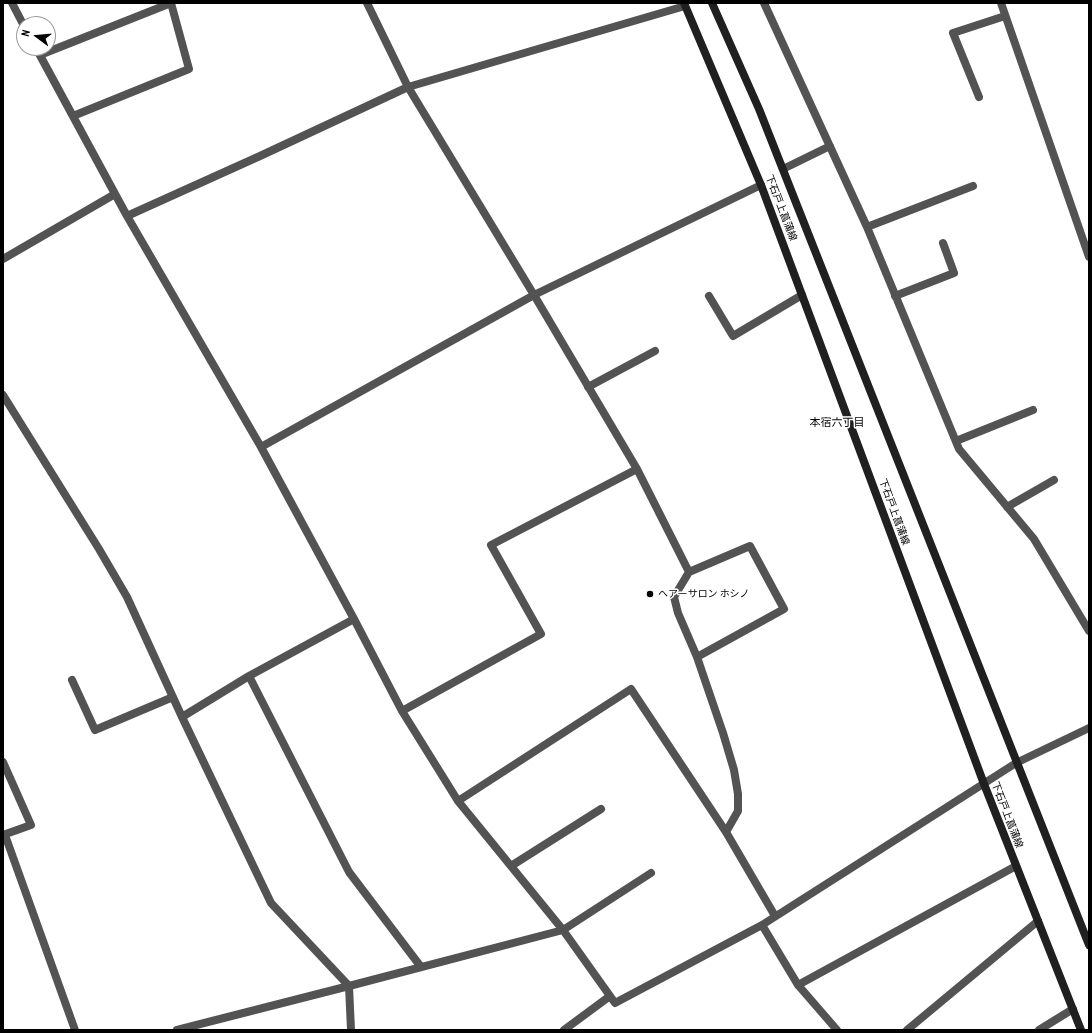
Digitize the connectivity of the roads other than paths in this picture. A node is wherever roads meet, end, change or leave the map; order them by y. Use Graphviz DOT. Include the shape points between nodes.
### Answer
graph roads {
  1 [pos="12,3"];
  2 [pos="171,3"];
  3 [pos="367,3"];
  4 [pos="712,3"];
  5 [pos="764,3"];
  6 [pos="1001,3"];
  7 [pos="684,5"];
  8 [pos="19,16"];
  9 [pos="1005,16"];
  10 [pos="56,45"];
  11 [pos="41,56"];
  12 [pos="408,87"];
  13 [pos="979,97"];
  14 [pos="73,116"];
  15 [pos="830,146"];
  16 [pos="783,168"];
  17 [pos="761,185"];
  18 [pos="973,186"];
  19 [pos="115,194"];
  20 [pos="126,216"];
  21 [pos="867,227"];
  22 [pos="943,243"];
  23 [pos="1089,257"];
  24 [pos="3,259"];
  25 [pos="534,295"];
  26 [pos="802,295"];
  27 [pos="709,296"];
  28 [pos="895,296"];
  29 [pos="655,351"];
  30 [pos="588,387"];
  31 [pos="3,395"];
  32 [pos="1034,410"];
  33 [pos="956,441"];
  34 [pos="261,447"];
  35 [pos="637,469"];
  36 [pos="1054,480"];
  37 [pos="1007,507"];
  38 [pos="689,572"];
  39 [pos="354,619"];
  40 [pos="1089,631"];
  41 [pos="697,657"];
  42 [pos="249,676"];
  43 [pos="72,680"];
  44 [pos="173,697"];
  45 [pos="402,711"];
  46 [pos="182,716"];
  47 [pos="1089,728"];
  48 [pos="3,762"];
  49 [pos="1016,763"];
  50 [pos="984,784"];
  51 [pos="458,801"];
  52 [pos="601,809"];
  53 [pos="726,832"];
  54 [pos="4,835"];
  55 [pos="511,866"];
  56 [pos="1016,866"];
  57 [pos="651,873"];
  58 [pos="775,916"];
  59 [pos="1038,921"];
  60 [pos="762,925"];
  61 [pos="563,930"];
  62 [pos="1089,945"];
  63 [pos="421,967"];
  64 [pos="798,985"];
  65 [pos="349,986"];
  66 [pos="610,996"];
  67 [pos="1073,1009"];
  68 [pos="75,1030"];
  69 [pos="177,1030"];
  70 [pos="351,1030"];
  71 [pos="564,1030"];
  72 [pos="837,1030"];
  73 [pos="907,1030"];
  74 [pos="1039,1030"];
  75 [pos="1081,1030"];
  1 -- 8 [label="street"];
  2 -- 10 [label="street"];
  2 -- 14 [label="street" via="189,69"];
  3 -- 12 [label="street"];
  4 -- 16 [label="main road, 下石戸上菖蒲線"];
  5 -- 15 [label="street"];
  6 -- 9 [label="street"];
  7 -- 12 [label="street"];
  7 -- 17 [label="main road, 下石戸上菖蒲線"];
  9 -- 13 [label="street" via="953,33"];
  9 -- 23 [label="street"];
  11 -- 14 [label="street"];
  12 -- 20 [label="street"];
  12 -- 25 [label="street"];
  14 -- 19 [label="street"];
  15 -- 16 [label="street"];
  15 -- 21 [label="street"];
  16 -- 49 [label="main road, 下石戸上菖蒲線"];
  17 -- 25 [label="street"];
  17 -- 26 [label="main road, 下石戸上菖蒲線"];
  18 -- 21 [label="street"];
  19 -- 20 [label="street"];
  19 -- 24 [label="street"];
  20 -- 34 [label="street"];
  21 -- 28 [label="street"];
  22 -- 28 [label="street" via="954,273"];
  25 -- 30 [label="street"];
  25 -- 34 [label="street"];
  26 -- 27 [label="street" via="733,336"];
  26 -- 50 [label="main road, 下石戸上菖蒲線"];
  28 -- 33 [label="street"];
  29 -- 30 [label="street"];
  30 -- 35 [label="street"];
  31 -- 44 [label="street" via="127,597"];
  32 -- 33 [label="street"];
  33 -- 37 [label="street" via="959,450"];
  34 -- 39 [label="street"];
  35 -- 38 [label="street"];
  35 -- 45 [label="street" via="491,545 541,634"];
  36 -- 37 [label="street"];
  37 -- 40 [label="street" via="1034,539"];
  38 -- 41 [label="street" via="674,597"];
  38 -- 41 [label="street" via="750,546 784,609"];
  39 -- 42 [label="street"];
  39 -- 45 [label="street"];
  41 -- 53 [label="street" via="723,733 738,794 738,811"];
  42 -- 46 [label="street"];
  42 -- 63 [label="street" via="349,872"];
  43 -- 44 [label="street" via="95,730"];
  44 -- 46 [label="street"];
  45 -- 51 [label="street"];
  46 -- 65 [label="street" via="271,903"];
  47 -- 49 [label="street"];
  48 -- 54 [label="street" via="31,825"];
  49 -- 50 [label="street"];
  49 -- 62 [label="main road, 下石戸上菖蒲線"];
  50 -- 56 [label="main road, 下石戸上菖蒲線"];
  50 -- 58 [label="street"];
  51 -- 53 [label="street" via="631,688"];
  51 -- 55 [label="street"];
  52 -- 55 [label="street"];
  53 -- 58 [label="street"];
  54 -- 68 [label="street"];
  55 -- 61 [label="street"];
  56 -- 59 [label="main road, 下石戸上菖蒲線"];
  56 -- 64 [label="street"];
  57 -- 61 [label="street"];
  58 -- 60 [label="street"];
  59 -- 67 [label="main road, 下石戸上菖蒲線"];
  59 -- 73 [label="street"];
  60 -- 64 [label="street"];
  60 -- 66 [label="street" via="615,1003"];
  61 -- 63 [label="street"];
  61 -- 66 [label="street"];
  63 -- 65 [label="street"];
  64 -- 72 [label="street"];
  65 -- 69 [label="street"];
  65 -- 70 [label="street"];
  66 -- 71 [label="street"];
  67 -- 74 [label="street"];
  67 -- 75 [label="main road, 下石戸上菖蒲線"];
}
